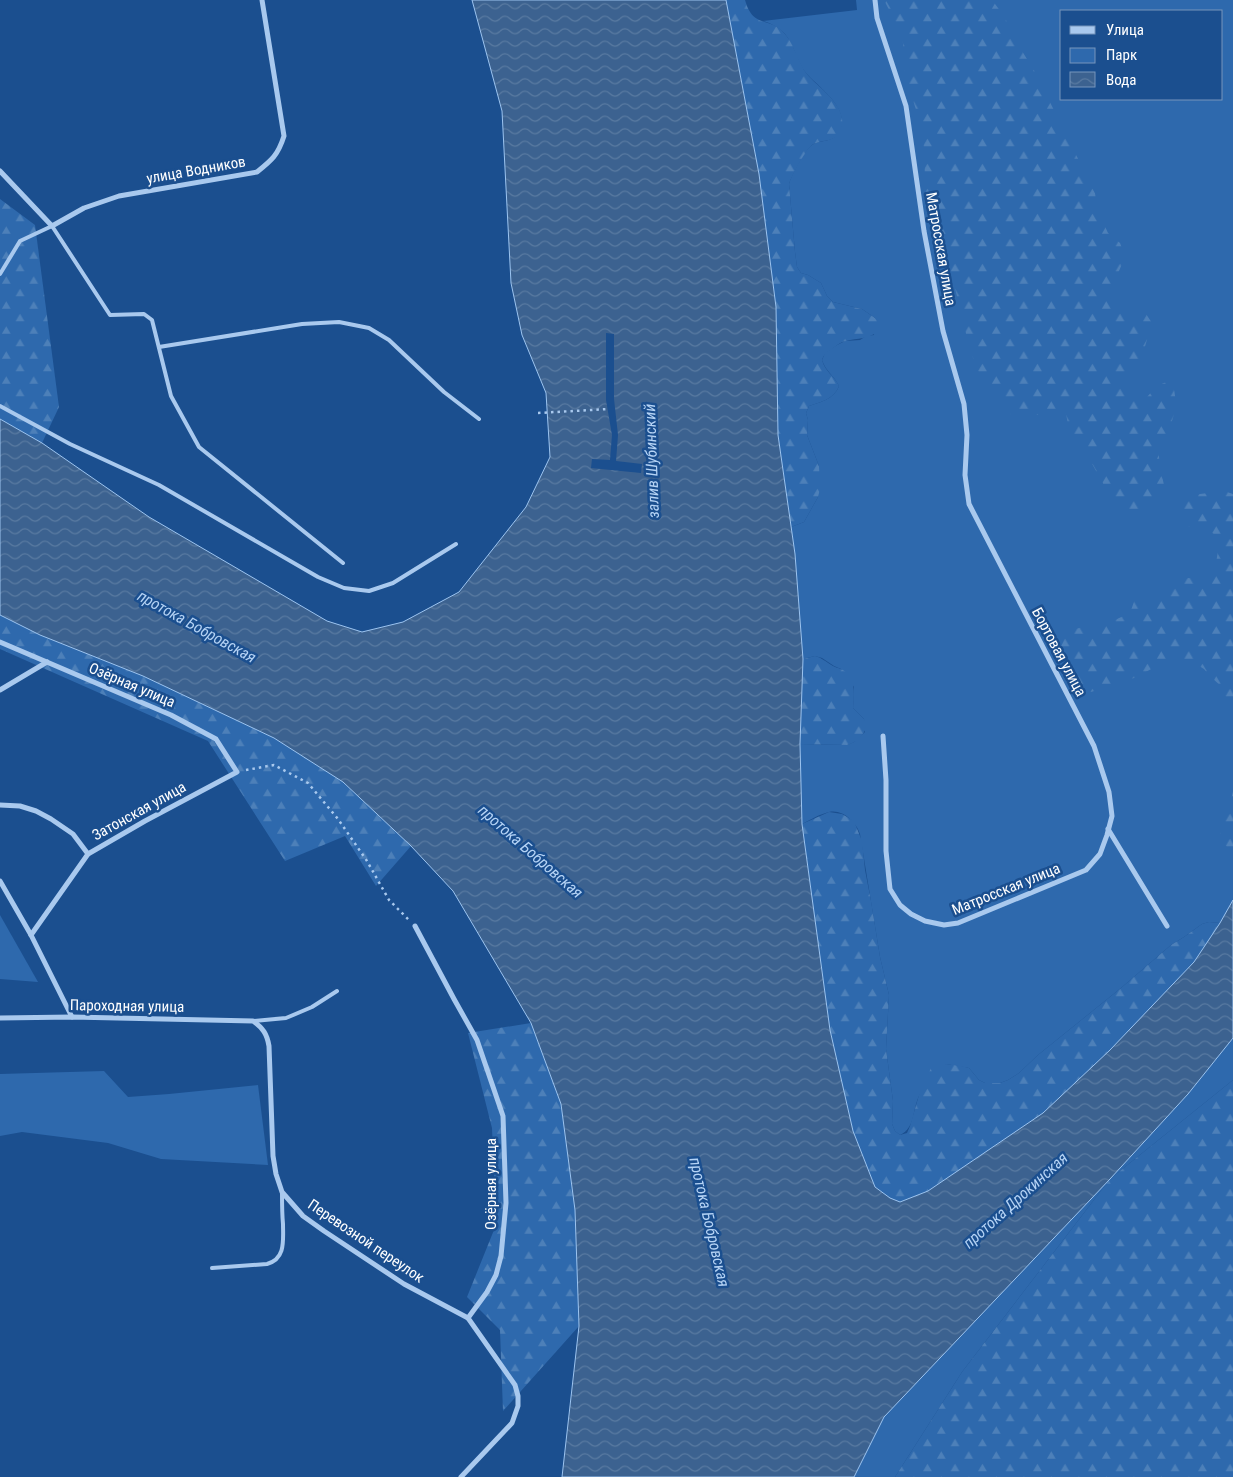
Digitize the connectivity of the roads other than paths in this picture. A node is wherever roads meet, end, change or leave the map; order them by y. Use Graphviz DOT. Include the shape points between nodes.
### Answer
graph roads {
  1 [pos="262,0"];
  2 [pos="876,0"];
  3 [pos="0,171"];
  4 [pos="52,226"];
  5 [pos="0,274"];
  6 [pos="159,347"];
  7 [pos="0,406"];
  8 [pos="479,419"];
  9 [pos="968,504"];
  10 [pos="456,544"];
  11 [pos="343,563"];
  12 [pos="0,642"];
  13 [pos="47,662"];
  14 [pos="0,690"];
  15 [pos="883,736"];
  16 [pos="237,772"];
  17 [pos="0,805"];
  18 [pos="1112,816"];
  19 [pos="1108,829"];
  20 [pos="88,854"];
  21 [pos="0,880"];
  22 [pos="415,926"];
  23 [pos="1167,926"];
  24 [pos="31,935"];
  25 [pos="337,991"];
  26 [pos="72,1017"];
  27 [pos="0,1018"];
  28 [pos="253,1021"];
  29 [pos="282,1192"];
  30 [pos="212,1268"];
  31 [pos="468,1318"];
  32 [pos="461,1477"];
  1 -- 4 [label="street, улица Водников" via="284,136 272,160 256,172 119,196 84,208"];
  2 -- 9 [label="street, Матросская улица" via="877,18 906,106 924,231 943,331 964,404"];
  3 -- 4 [label="street"];
  4 -- 5 [label="lane" via="20,241"];
  4 -- 6 [label="lane" via="110,315 144,314 152,320"];
  6 -- 8 [label="lane" via="302,324 339,322 369,328 389,340 444,392"];
  6 -- 11 [label="lane" via="172,396 199,447"];
  7 -- 10 [label="lane" via="70,444 159,485 318,577 344,588 369,591 393,583"];
  9 -- 18 [label="street, Бортовая улица" via="1094,746 1109,792"];
  12 -- 13 [label="street, Озёрная улица"];
  13 -- 14 [label="street"];
  13 -- 16 [label="street, Озёрная улица" via="171,715 216,739"];
  15 -- 19 [label="street, Матросская улица" via="890,889 900,906 925,921 944,925 958,923 1086,870 1100,854"];
  16 -- 20 [label="street, Затонская улица"];
  17 -- 20 [label="street" via="20,806 51,819 73,834"];
  18 -- 19 [label="street, Матросская улица"];
  19 -- 23 [label="street"];
  20 -- 24 [label="street, Затонская улица"];
  21 -- 24 [label="street"];
  22 -- 31 [label="street, Озёрная улица" via="478,1040 503,1116 506,1203 502,1256 487,1292"];
  24 -- 26 [label="street"];
  25 -- 28 [label="lane" via="286,1018"];
  26 -- 27 [label="street, Пароходная улица"];
  26 -- 28 [label="street, Пароходная улица"];
  28 -- 29 [label="street, Перевозной переулок" via="261,1026 268,1040 273,1156"];
  29 -- 30 [label="lane" via="284,1245 273,1263"];
  29 -- 31 [label="street, Перевозной переулок" via="303,1216 324,1231 404,1284"];
  31 -- 32 [label="street" via="515,1385 518,1406 512,1423"];
}
